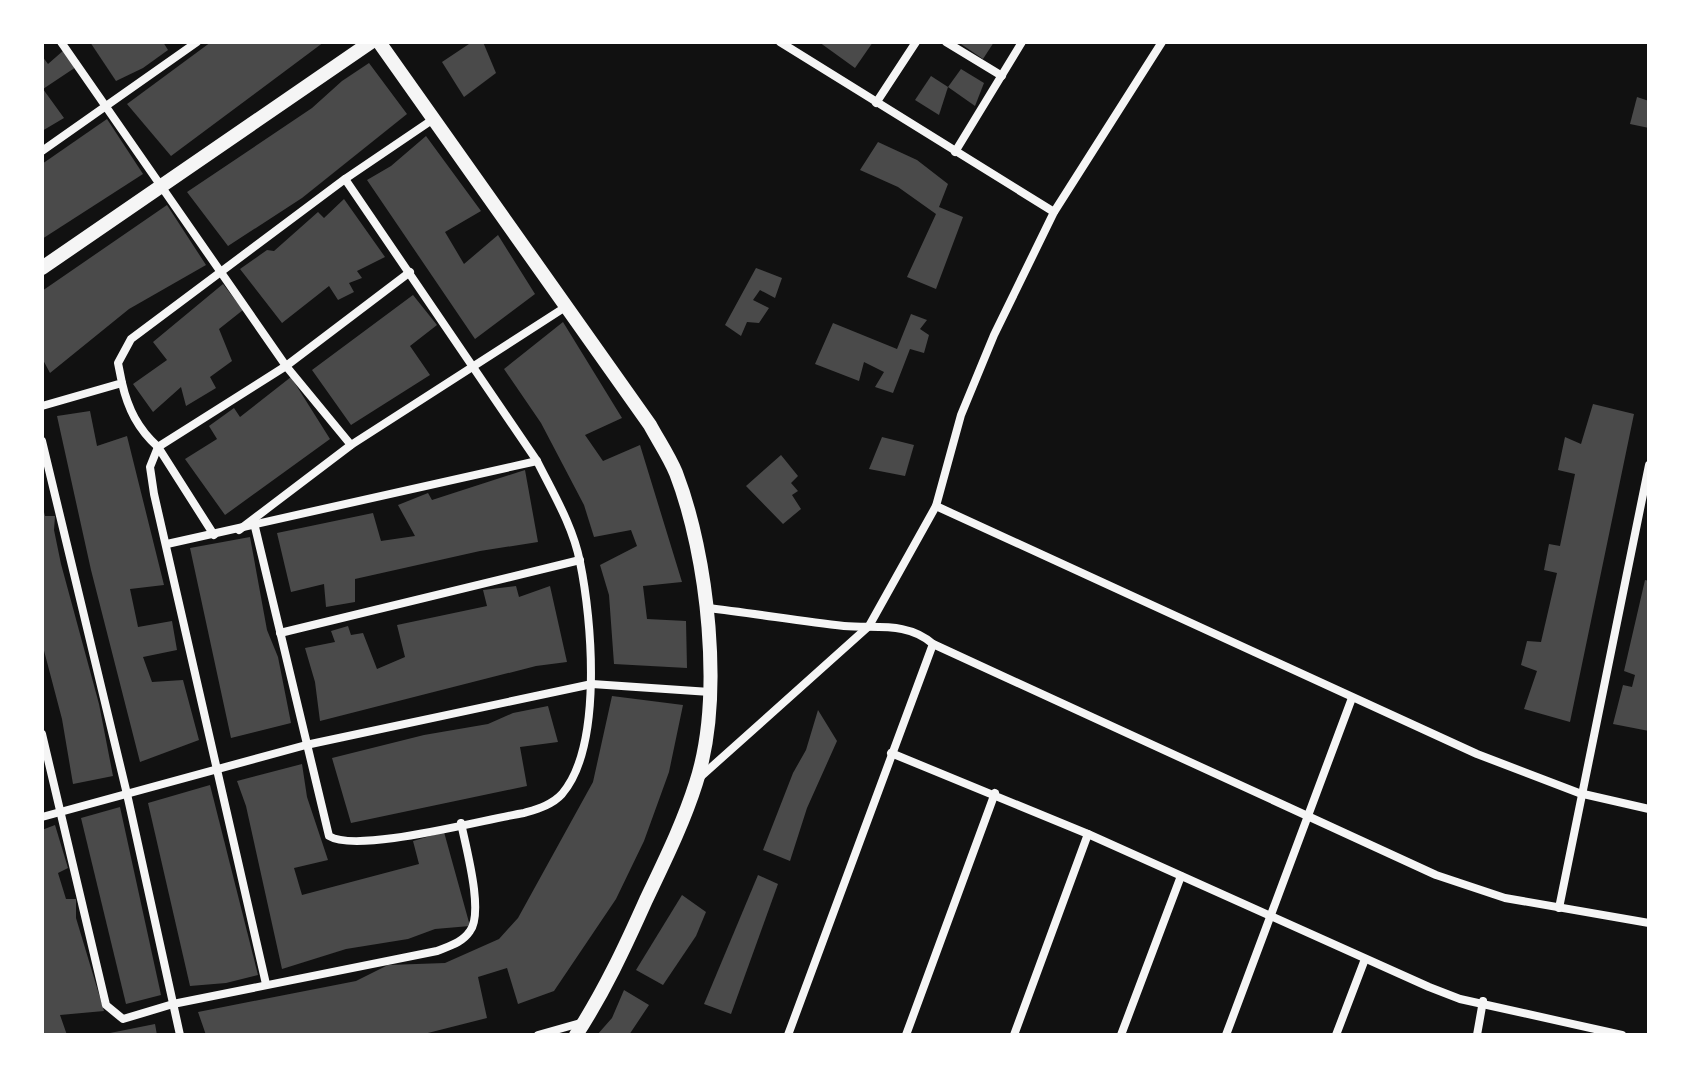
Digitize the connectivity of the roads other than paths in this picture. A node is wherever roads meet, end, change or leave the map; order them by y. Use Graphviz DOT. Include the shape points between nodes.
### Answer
graph roads {
  1 [pos="61,42"];
  2 [pos="197,42"];
  3 [pos="371,42"];
  4 [pos="379,42"];
  5 [pos="780,42"];
  6 [pos="916,42"];
  7 [pos="946,42"];
  8 [pos="1022,42"];
  9 [pos="1162,42"];
  10 [pos="1002,76"];
  11 [pos="876,103"];
  12 [pos="107,107"];
  13 [pos="432,120"];
  14 [pos="42,151"];
  15 [pos="955,152"];
  16 [pos="345,179"];
  17 [pos="163,186"];
  18 [pos="1054,212"];
  19 [pos="42,268"];
  20 [pos="221,272"];
  21 [pos="410,272"];
  22 [pos="567,306"];
  23 [pos="473,364"];
  24 [pos="286,366"];
  25 [pos="122,383"];
  26 [pos="42,406"];
  27 [pos="42,441"];
  28 [pos="351,445"];
  29 [pos="158,447"];
  30 [pos="44,458"];
  31 [pos="537,461"];
  32 [pos="1649,465"];
  33 [pos="936,506"];
  34 [pos="255,527"];
  35 [pos="239,530"];
  36 [pos="214,535"];
  37 [pos="167,544"];
  38 [pos="580,560"];
  39 [pos="707,608"];
  40 [pos="869,626"];
  41 [pos="280,633"];
  42 [pos="933,644"];
  43 [pos="592,684"];
  44 [pos="711,692"];
  45 [pos="1352,698"];
  46 [pos="42,734"];
  47 [pos="306,745"];
  48 [pos="891,753"];
  49 [pos="215,769"];
  50 [pos="697,781"];
  51 [pos="995,793"];
  52 [pos="1579,793"];
  53 [pos="127,794"];
  54 [pos="1649,809"];
  55 [pos="60,812"];
  56 [pos="1305,816"];
  57 [pos="42,817"];
  58 [pos="461,823"];
  59 [pos="1088,834"];
  60 [pos="1181,876"];
  61 [pos="1559,908"];
  62 [pos="1273,915"];
  63 [pos="1649,923"];
  64 [pos="1365,959"];
  65 [pos="266,984"];
  66 [pos="1483,1001"];
  67 [pos="173,1004"];
  68 [pos="581,1028"];
  69 [pos="1590,1032"];
  70 [pos="180,1035"];
  71 [pos="538,1035"];
  72 [pos="788,1035"];
  73 [pos="906,1035"];
  74 [pos="1014,1035"];
  75 [pos="1121,1035"];
  76 [pos="1226,1035"];
  77 [pos="1336,1035"];
  78 [pos="1477,1035"];
  79 [pos="1622,1035"];
  1 -- 12 [label="street"];
  2 -- 12 [label="street"];
  3 -- 17 [label="street"];
  4 -- 13 [label="street"];
  5 -- 11 [label="street"];
  6 -- 11 [label="street"];
  7 -- 10 [label="street"];
  8 -- 10 [label="street"];
  9 -- 18 [label="street"];
  10 -- 15 [label="street"];
  11 -- 15 [label="street"];
  12 -- 14 [label="street"];
  12 -- 17 [label="street"];
  13 -- 16 [label="street"];
  13 -- 22 [label="street"];
  15 -- 18 [label="street"];
  16 -- 20 [label="street"];
  16 -- 21 [label="street"];
  17 -- 19 [label="street"];
  17 -- 20 [label="street"];
  18 -- 33 [label="street" via="961,415"];
  20 -- 24 [label="street"];
  20 -- 25 [label="street" via="131,339 118,363"];
  21 -- 23 [label="street"];
  21 -- 24 [label="street"];
  22 -- 23 [label="street"];
  22 -- 39 [label="street" via="623,383 675,471"];
  23 -- 28 [label="street"];
  23 -- 31 [label="street"];
  24 -- 28 [label="street"];
  24 -- 29 [label="street"];
  25 -- 26 [label="street"];
  25 -- 29 [label="street" via="128,409"];
  27 -- 30 [label="street"];
  28 -- 35 [label="street"];
  29 -- 36 [label="street"];
  29 -- 37 [label="street" via="150,476"];
  30 -- 53 [label="street"];
  31 -- 34 [label="street"];
  31 -- 38 [label="street"];
  32 -- 52 [label="street"];
  33 -- 40 [label="street"];
  33 -- 45 [label="street"];
  34 -- 35 [label="street"];
  34 -- 41 [label="street"];
  35 -- 36 [label="street"];
  36 -- 37 [label="street"];
  37 -- 49 [label="street"];
  38 -- 41 [label="street"];
  38 -- 43 [label="street"];
  39 -- 40 [label="street"];
  39 -- 44 [label="street"];
  40 -- 42 [label="street" via="922,634"];
  40 -- 50 [label="street"];
  41 -- 47 [label="street"];
  42 -- 48 [label="street"];
  42 -- 56 [label="street"];
  43 -- 44 [label="street"];
  43 -- 47 [label="street"];
  43 -- 58 [label="street" via="573,775 561,795 524,813"];
  44 -- 50 [label="street"];
  45 -- 52 [label="street"];
  45 -- 56 [label="street"];
  46 -- 55 [label="street"];
  47 -- 49 [label="street"];
  47 -- 58 [label="street" via="329,836 337,841 367,843"];
  48 -- 51 [label="street"];
  48 -- 72 [label="street"];
  49 -- 53 [label="street"];
  49 -- 65 [label="street"];
  50 -- 68 [label="street" via="607,985"];
  51 -- 59 [label="street"];
  51 -- 73 [label="street"];
  52 -- 54 [label="street"];
  52 -- 61 [label="street"];
  53 -- 55 [label="street"];
  53 -- 67 [label="street"];
  55 -- 57 [label="street"];
  55 -- 67 [label="street" via="106,1005 116,1016 133,1018"];
  56 -- 61 [label="street" via="1471,888"];
  56 -- 62 [label="street"];
  58 -- 65 [label="street" via="476,912 468,934 437,951"];
  59 -- 60 [label="street"];
  59 -- 74 [label="street"];
  60 -- 62 [label="street"];
  60 -- 75 [label="street"];
  61 -- 63 [label="street"];
  62 -- 64 [label="street"];
  62 -- 76 [label="street"];
  64 -- 66 [label="street" via="1460,999"];
  64 -- 77 [label="street"];
  65 -- 67 [label="street"];
  66 -- 69 [label="street"];
  66 -- 78 [label="street"];
  67 -- 70 [label="street"];
  68 -- 71 [label="street"];
  69 -- 79 [label="street"];
}
